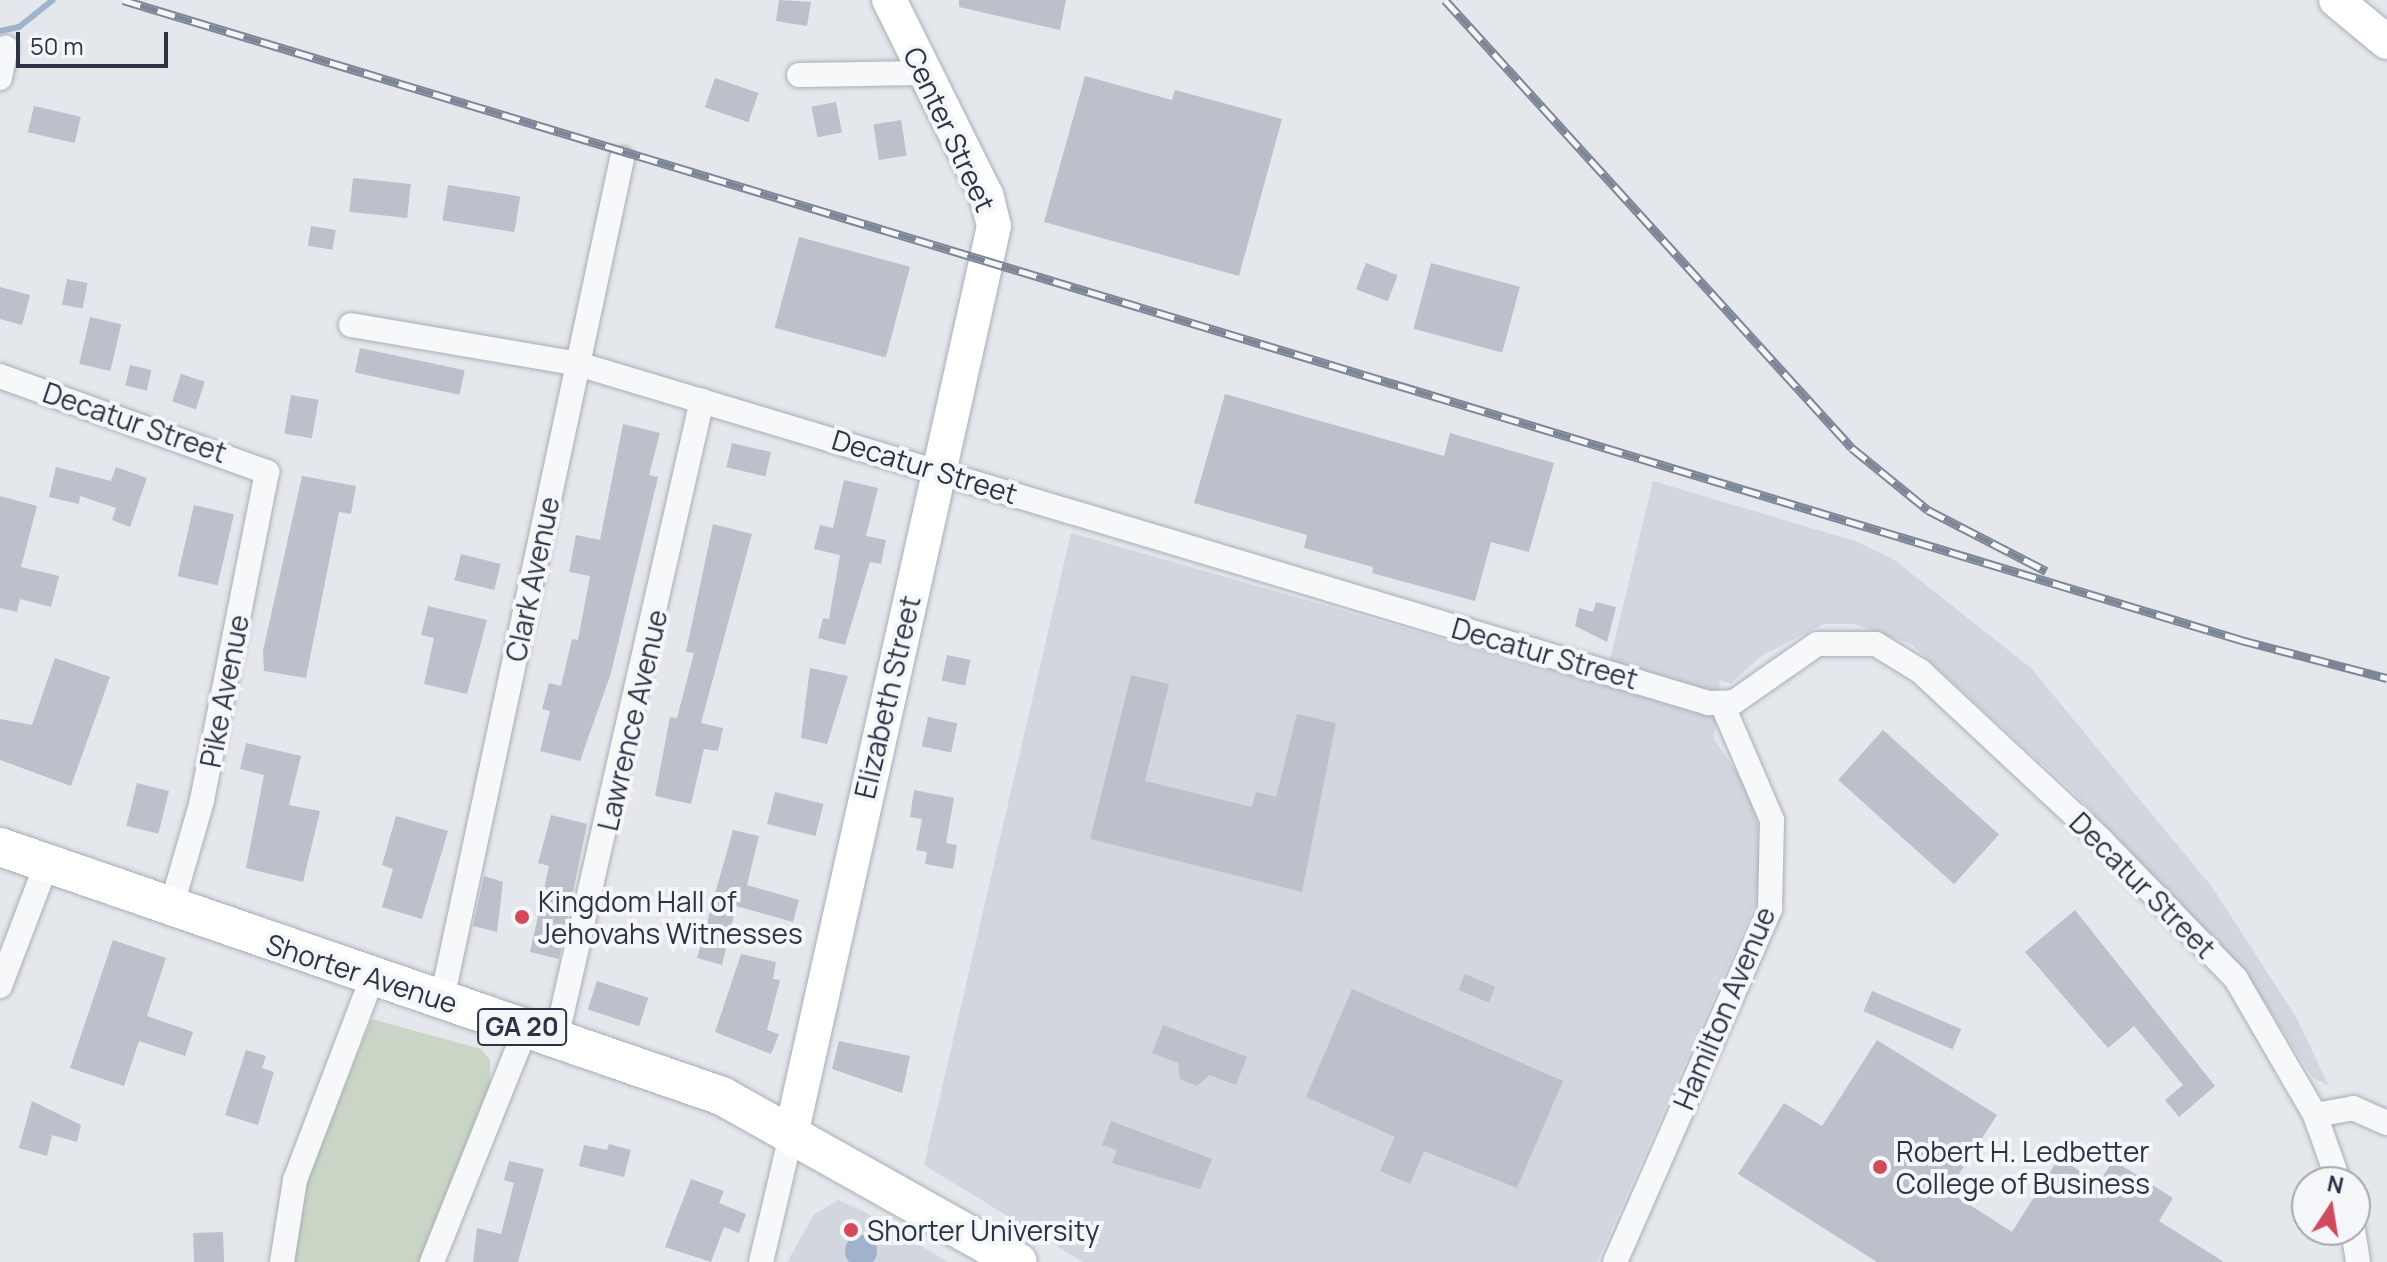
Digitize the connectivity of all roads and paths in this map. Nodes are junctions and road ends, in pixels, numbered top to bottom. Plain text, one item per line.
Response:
1 (889, 0) edge
2 (2336, 0) edge
3 (2387, 42) edge
4 (6, 48) dead end
5 (926, 73) junction
6 (799, 75) dead end
7 (0, 78) edge
8 (622, 159) dead end
9 (986, 260) joint
10 (351, 325) dead end
11 (578, 364) junction
12 (0, 376) edge
13 (702, 400) junction
14 (939, 468) junction
15 (267, 472) joint
16 (1722, 704) junction
17 (0, 847) edge
18 (47, 863) junction
19 (171, 908) junction
20 (372, 978) junction
21 (0, 986) edge
22 (442, 999) junction
23 (541, 1034) junction
24 (2315, 1115) junction
25 (2387, 1123) edge
26 (791, 1135) junction
27 (2333, 1166) edge
28 (282, 1262) edge
29 (432, 1262) edge
30 (761, 1262) edge
31 (1018, 1262) edge
32 (1615, 1262) edge

1 - 5 street, Center Street
2 - 3 street
4 - 7 street
5 - 6 street
5 - 9 street, Center Street
8 - 11 street, Clark Avenue
9 - 14 street, Elizabeth Street
10 - 11 street, Decatur Street
11 - 13 street, Decatur Street
11 - 22 street, Clark Avenue
12 - 15 street, Decatur Street
13 - 14 street, Decatur Street
13 - 23 street, Lawrence Avenue
14 - 16 street, Decatur Street
14 - 26 street, Elizabeth Street
15 - 19 street, Pike Avenue
16 - 24 street, Decatur Street
16 - 32 street, Hamilton Avenue
17 - 18 main road, Shorter Avenue / GA 20
18 - 19 main road, Shorter Avenue / GA 20
18 - 21 street
19 - 20 main road, Shorter Avenue / GA 20
20 - 22 main road, Shorter Avenue / GA 20
20 - 28 street
22 - 23 main road, Shorter Avenue / GA 20
23 - 26 main road, Shorter Avenue / GA 20
23 - 29 street, Lawrence Avenue
24 - 25 street
24 - 27 street, Decatur Street
26 - 30 street
26 - 31 main road, Shorter Avenue / GA 20

